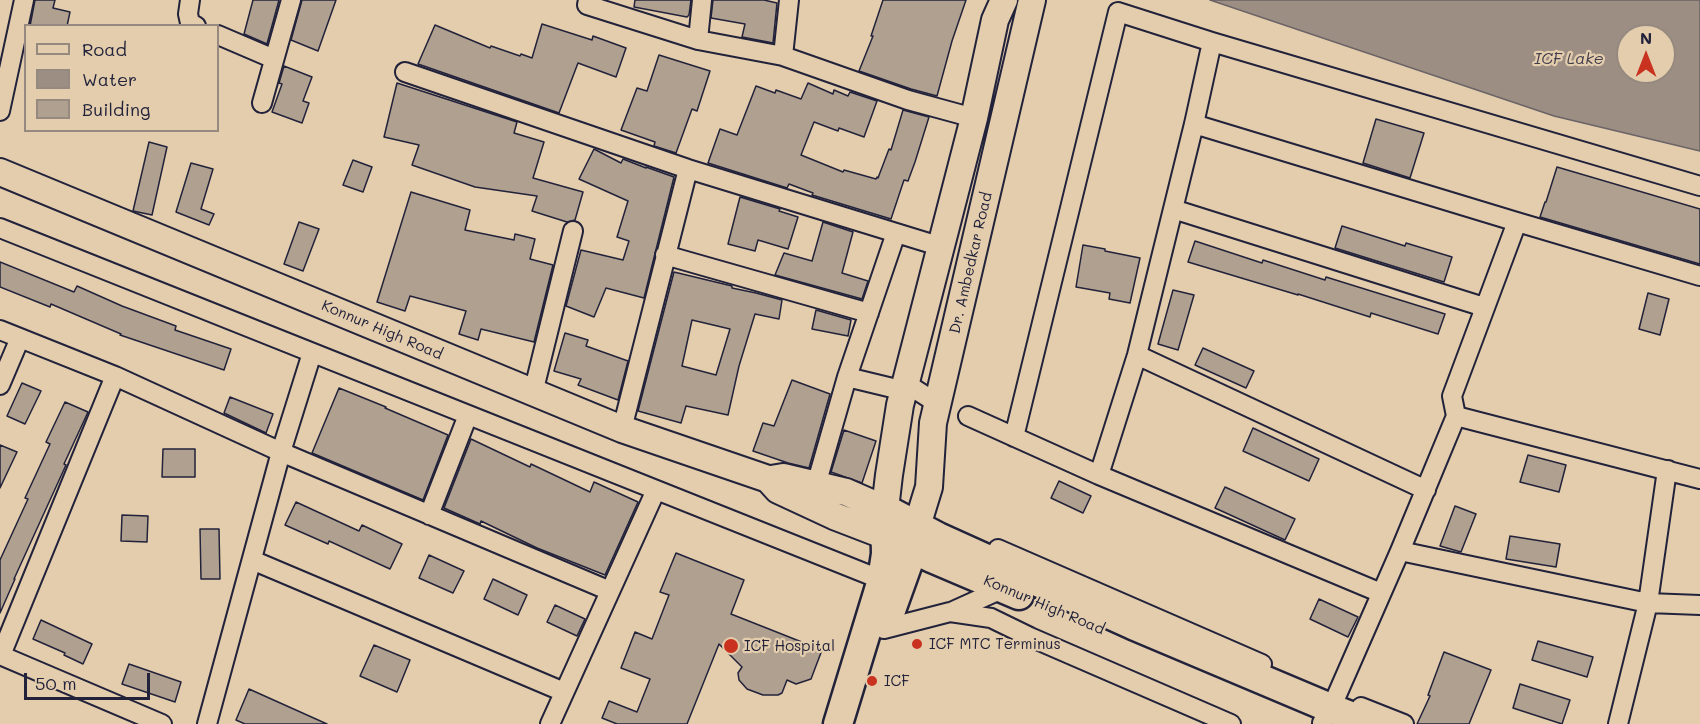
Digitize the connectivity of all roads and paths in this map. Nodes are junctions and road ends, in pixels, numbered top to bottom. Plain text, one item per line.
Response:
1 (24, 0) edge
2 (190, 0) edge
3 (291, 0) edge
4 (702, 0) edge
5 (789, 0) edge
6 (1004, 0) edge
7 (1032, 0) edge
8 (582, 2) edge
9 (192, 24) edge
10 (219, 35) edge
11 (698, 40) junction
12 (1212, 42) junction
13 (783, 56) junction
14 (274, 59) junction
15 (405, 72) dead end
16 (262, 103) dead end
17 (0, 111) edge
18 (974, 118) junction
19 (1194, 124) junction
20 (688, 169) junction
21 (0, 172) edge
22 (1700, 186) edge
23 (1173, 209) junction
24 (1517, 222) junction
25 (0, 228) edge
26 (573, 231) dead end
27 (896, 233) junction
28 (942, 247) junction
29 (665, 255) junction
30 (1700, 276) edge
31 (1484, 307) junction
32 (869, 313) junction
33 (0, 330) edge
34 (20, 338) junction
35 (312, 353) junction
36 (1137, 355) junction
37 (115, 376) junction
38 (847, 377) junction
39 (0, 385) edge
40 (906, 387) junction
41 (533, 393) junction
42 (938, 404) junction
43 (468, 415) junction
44 (968, 416) dead end
45 (1456, 416) junction
46 (622, 429) junction
47 (1014, 437) junction
48 (281, 452) junction
49 (1667, 470) junction
50 (1099, 475) junction
51 (768, 479) junction
52 (1700, 479) edge
53 (816, 485) junction
54 (656, 490) junction
55 (1426, 490) junction
56 (429, 515) junction
57 (886, 522) junction
58 (924, 533) junction
59 (1400, 551) junction
60 (252, 560) junction
61 (882, 580) junction
62 (1004, 588) junction
63 (610, 591) junction
64 (1381, 593) junction
65 (1648, 603) junction
66 (1700, 605) edge
67 (950, 612) junction
68 (884, 629) junction
69 (0, 655) edge
70 (564, 692) junction
71 (1328, 713) edge
72 (162, 724) edge
73 (207, 724) edge
74 (550, 724) edge
75 (838, 724) edge
76 (859, 724) edge
77 (1231, 724) edge
78 (1371, 724) edge
79 (1404, 724) edge
80 (1618, 724) edge

1 - 17 street
2 - 9 street
3 - 14 street
4 - 11 street
5 - 13 street
6 - 18 main road, Dr. Ambedkar Road
7 - 42 main road, Dr. Ambedkar Road
8 - 11 street
10 - 14 street
11 - 13 street
12 - 19 street
12 - 22 street
12 - 47 street
13 - 18 street
14 - 16 street
15 - 20 street
18 - 28 main road, Dr. Ambedkar Road
19 - 23 street
19 - 24 street
20 - 27 street
20 - 29 street
21 - 41 main road, Konnur High Road
23 - 31 street
23 - 36 street
24 - 30 street
24 - 31 street
25 - 35 street
26 - 41 street
27 - 28 street
27 - 32 street
28 - 40 main road, Dr. Ambedkar Road
29 - 32 street
29 - 46 street
31 - 45 street
32 - 38 street
33 - 34 street
34 - 37 street
34 - 39 street
35 - 43 street
35 - 48 street
36 - 50 street
36 - 55 street
37 - 48 street
37 - 69 street
38 - 40 street
38 - 53 street
40 - 42 street
40 - 57 main road, Dr. Ambedkar Road
41 - 46 main road, Konnur High Road
42 - 58 main road, Dr. Ambedkar Road
43 - 54 street
43 - 56 street
44 - 47 street
45 - 49 street
45 - 55 street
46 - 51 main road, Konnur High Road
47 - 50 street
48 - 56 street
48 - 60 street
49 - 52 street
49 - 65 street
50 - 64 street
51 - 53 main road, Konnur High Road
51 - 57 main road, Konnur High Road
53 - 57 main road, Konnur High Road
54 - 61 street
54 - 63 street
55 - 59 street
56 - 63 street
57 - 58 main road
57 - 61 main road
58 - 62 main road, Konnur High Road
58 - 68 main road
58 - 71 main road
59 - 64 street
59 - 65 street
60 - 70 street
60 - 73 street
61 - 75 main road
62 - 67 street
62 - 71 main road, Konnur High Road
63 - 70 street
64 - 71 street
65 - 66 street
65 - 80 street
67 - 68 street
67 - 77 street
68 - 76 main road
69 - 72 street
70 - 74 street
71 - 78 main road
71 - 79 street

